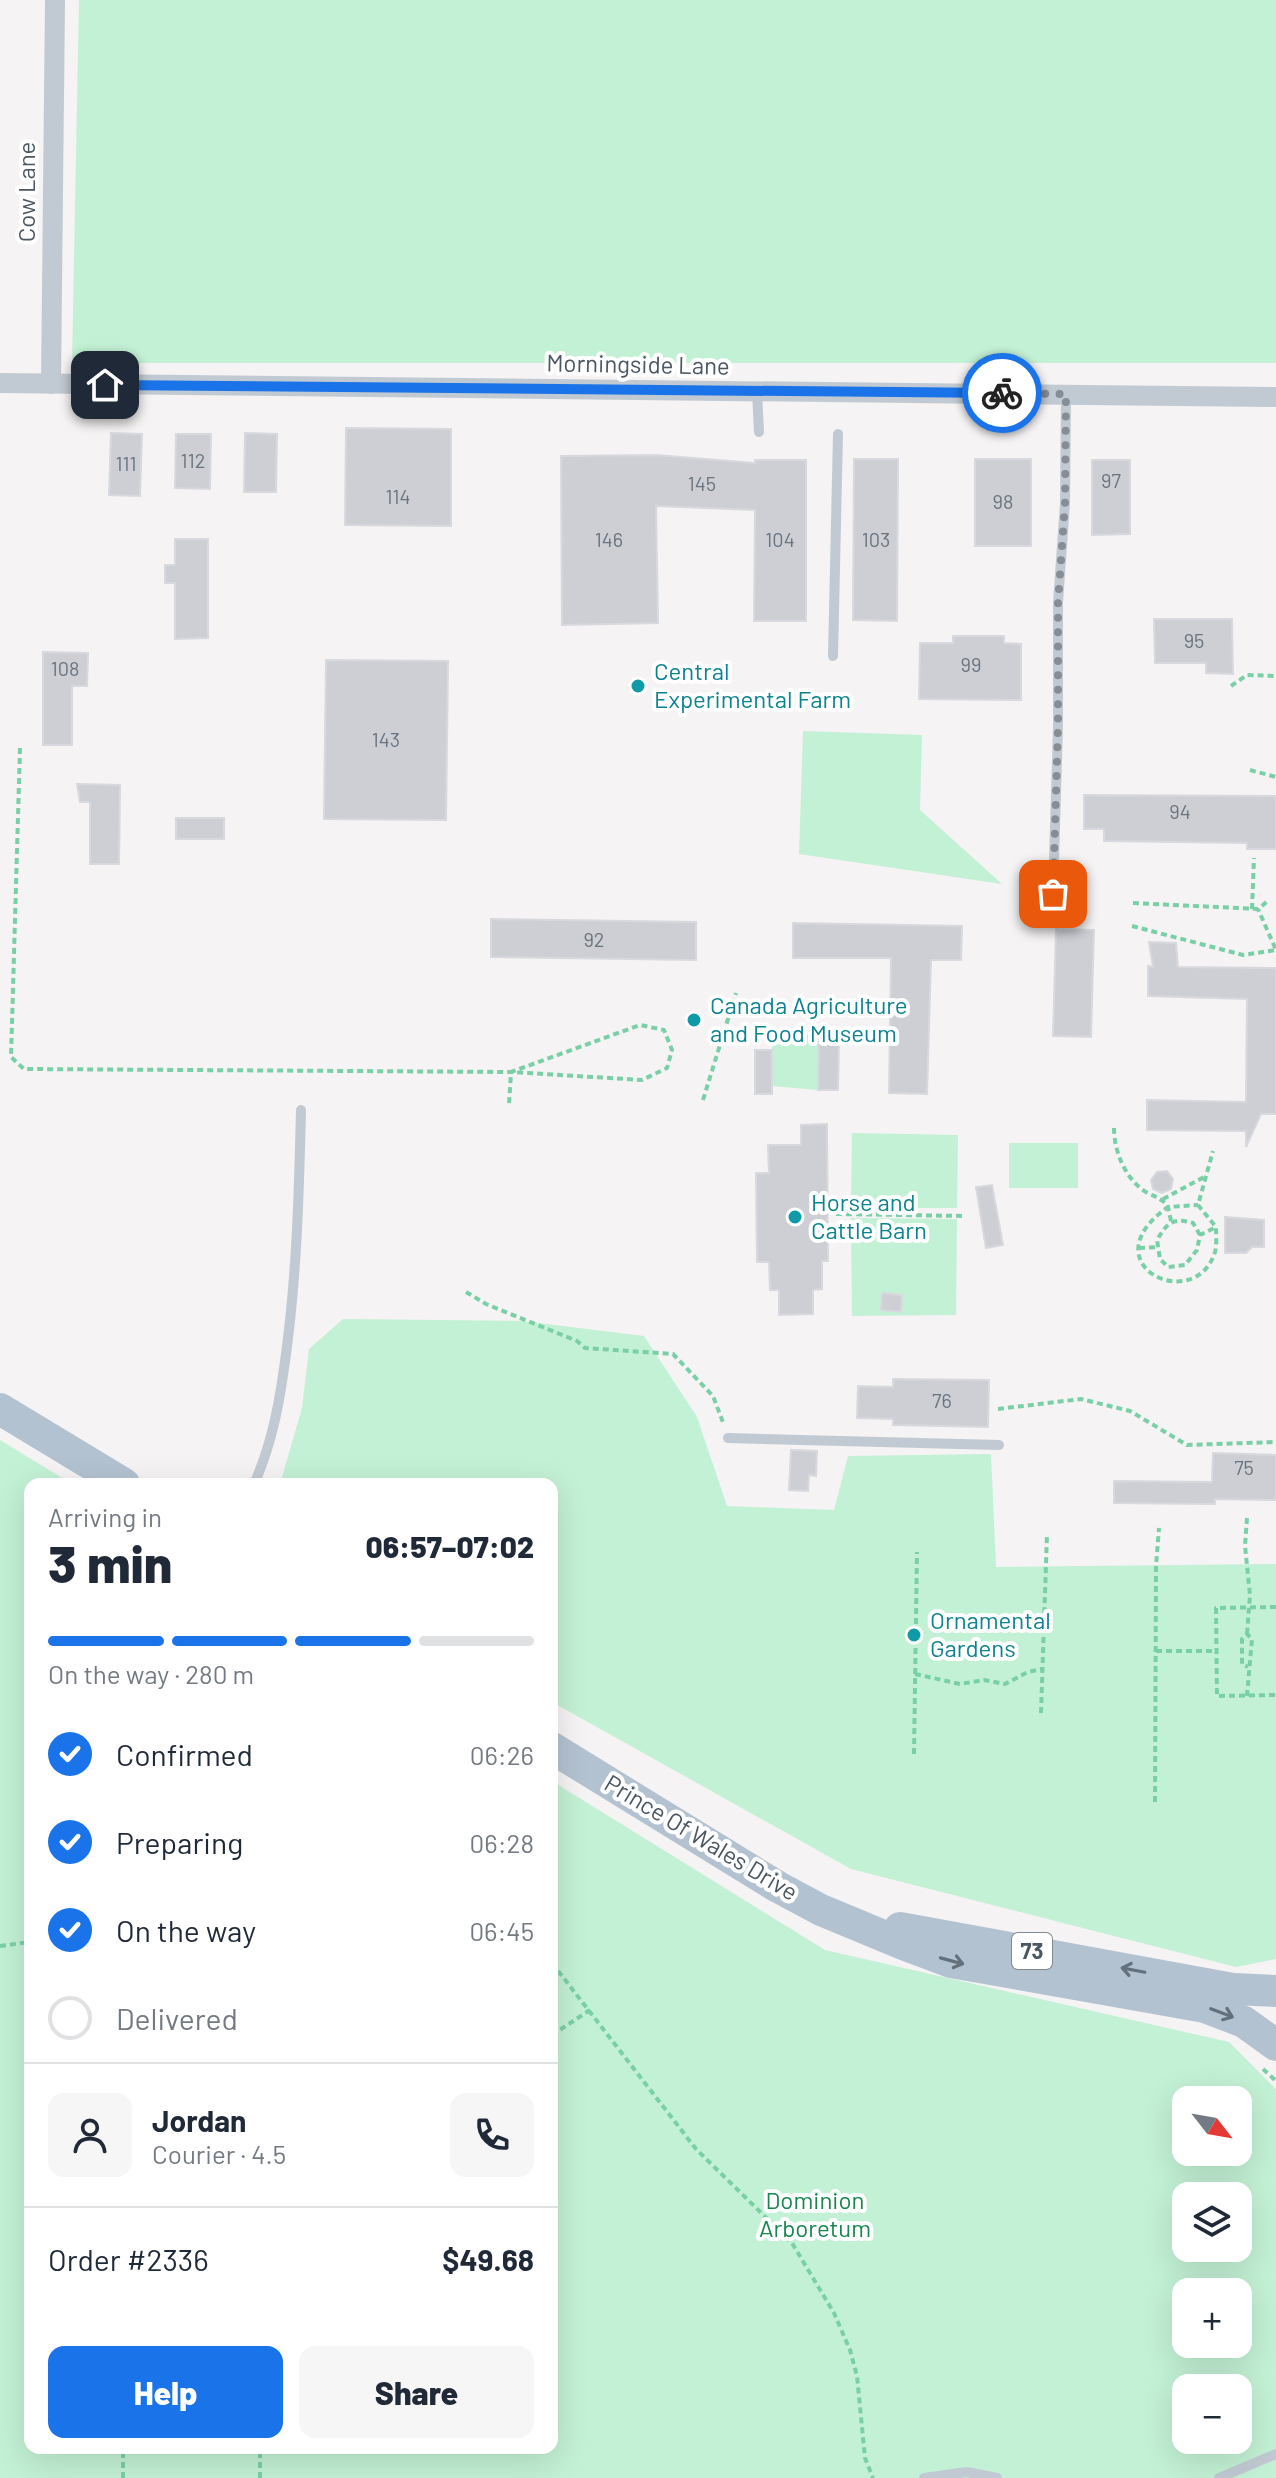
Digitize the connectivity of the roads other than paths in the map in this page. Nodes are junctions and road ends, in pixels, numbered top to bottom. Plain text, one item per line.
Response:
1 (55, 0) edge
2 (0, 383) edge
3 (51, 384) junction
4 (757, 392) junction
5 (1066, 394) junction
6 (1276, 397) edge
7 (759, 432) dead end
8 (838, 434) dead end
9 (833, 656) dead end
10 (1053, 894) dead end
11 (301, 1110) dead end
12 (0, 1409) edge
13 (728, 1438) road end
14 (999, 1445) dead end
15 (114, 1478) edge
16 (256, 1478) edge
17 (558, 1752) edge
18 (854, 1921) junction
19 (1276, 1991) edge
20 (1276, 2045) edge
21 (1276, 2454) edge
22 (924, 2478) edge
23 (997, 2478) edge
24 (1219, 2478) edge

1 - 3 street, Cow Lane
2 - 3 street, Morningside Lane
3 - 4 street, Morningside Lane
4 - 5 street, Morningside Lane
4 - 7 lane
5 - 6 street, Morningside Lane
5 - 10 lane
8 - 9 lane
11 - 16 lane
12 - 15 main road
13 - 14 lane
17 - 18 main road, Prince Of Wales Drive / 73
19 -> 18 main road, Prince Of Wales Drive / 73
18 -> 20 main road, Prince Of Wales Drive / 73
21 - 24 lane
22 - 23 lane

